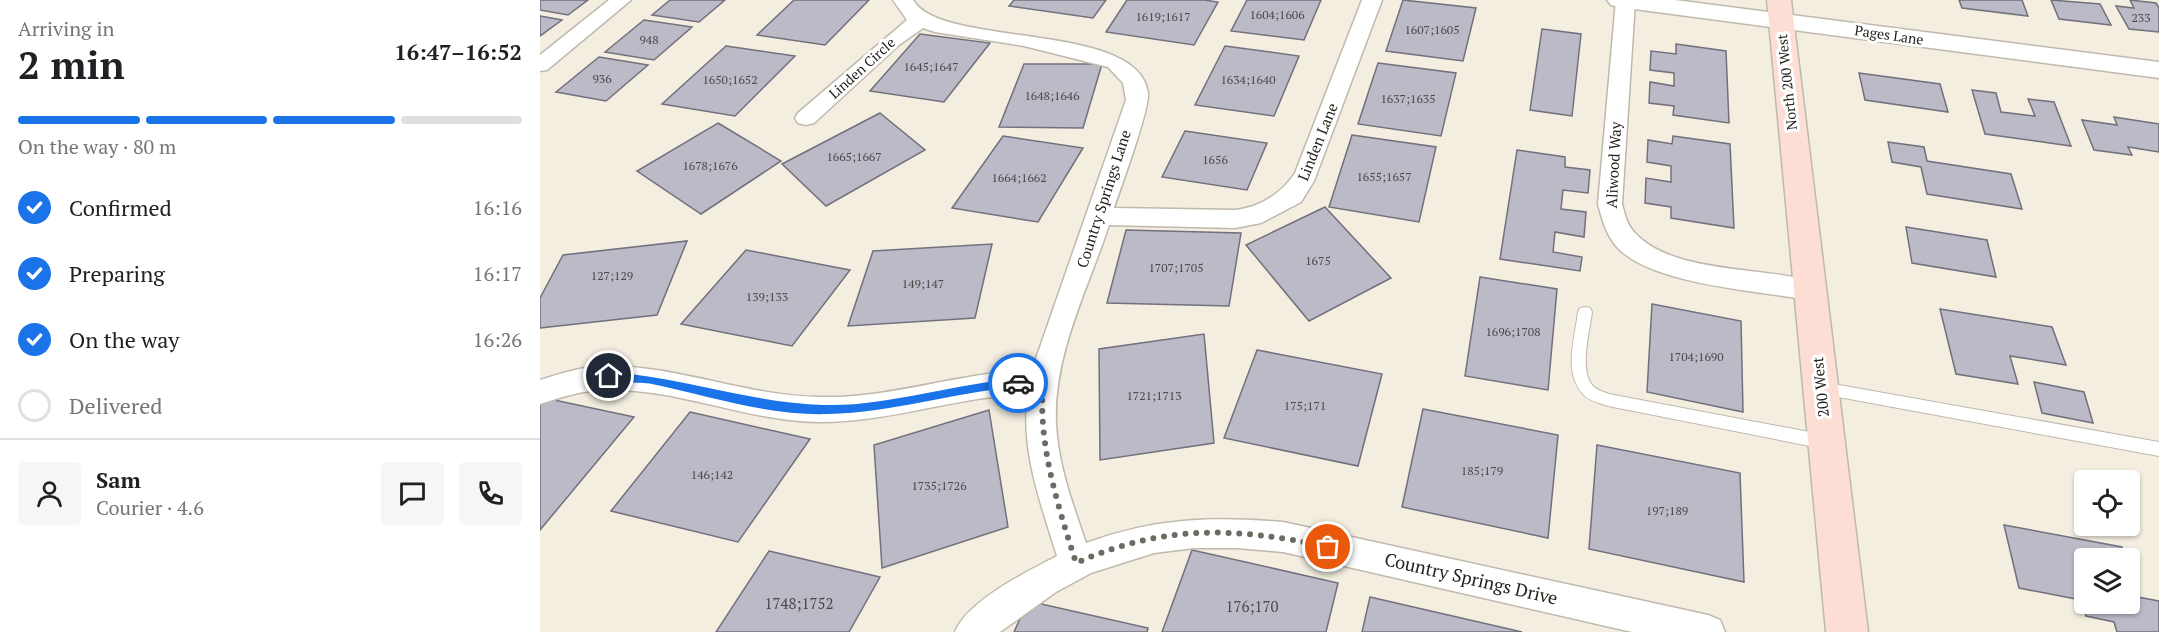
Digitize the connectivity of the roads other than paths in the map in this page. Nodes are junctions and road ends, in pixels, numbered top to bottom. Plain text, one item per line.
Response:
1 (621, 0) edge
2 (903, 0) edge
3 (1372, 0) edge
4 (1622, 0) edge
5 (1780, 10) edge
6 (920, 20) junction
7 (540, 65) edge
8 (2159, 70) edge
9 (806, 118) dead end
10 (1793, 142) joint
11 (1098, 216) junction
12 (1810, 290) junction
13 (1585, 312) dead end
14 (1043, 382) junction
15 (1821, 388) junction
16 (540, 392) edge
17 (1827, 442) junction
18 (2159, 450) edge
19 (1076, 563) junction
20 (972, 632) edge
21 (1708, 632) edge
22 (1848, 632) edge

1 - 7 street
2 - 6 street
3 - 11 street, Linden Lane
4 - 5 street, Pages Lane
4 - 12 street, Aliwood Way
5 - 8 street, Pages Lane
5 - 10 main road, North 200 West
6 - 9 street, Linden Circle
6 - 11 street, Country Springs Lane
10 - 12 main road, 200 West
11 - 14 street, Country Springs Lane
12 - 15 main road, 200 West
13 - 17 lane
14 - 16 street
14 - 19 street, Country Springs Lane
15 - 17 main road, 200 West
15 - 18 lane
17 - 22 main road, 200 West
19 - 20 street, Country Springs Drive
19 - 21 street, Country Springs Drive

